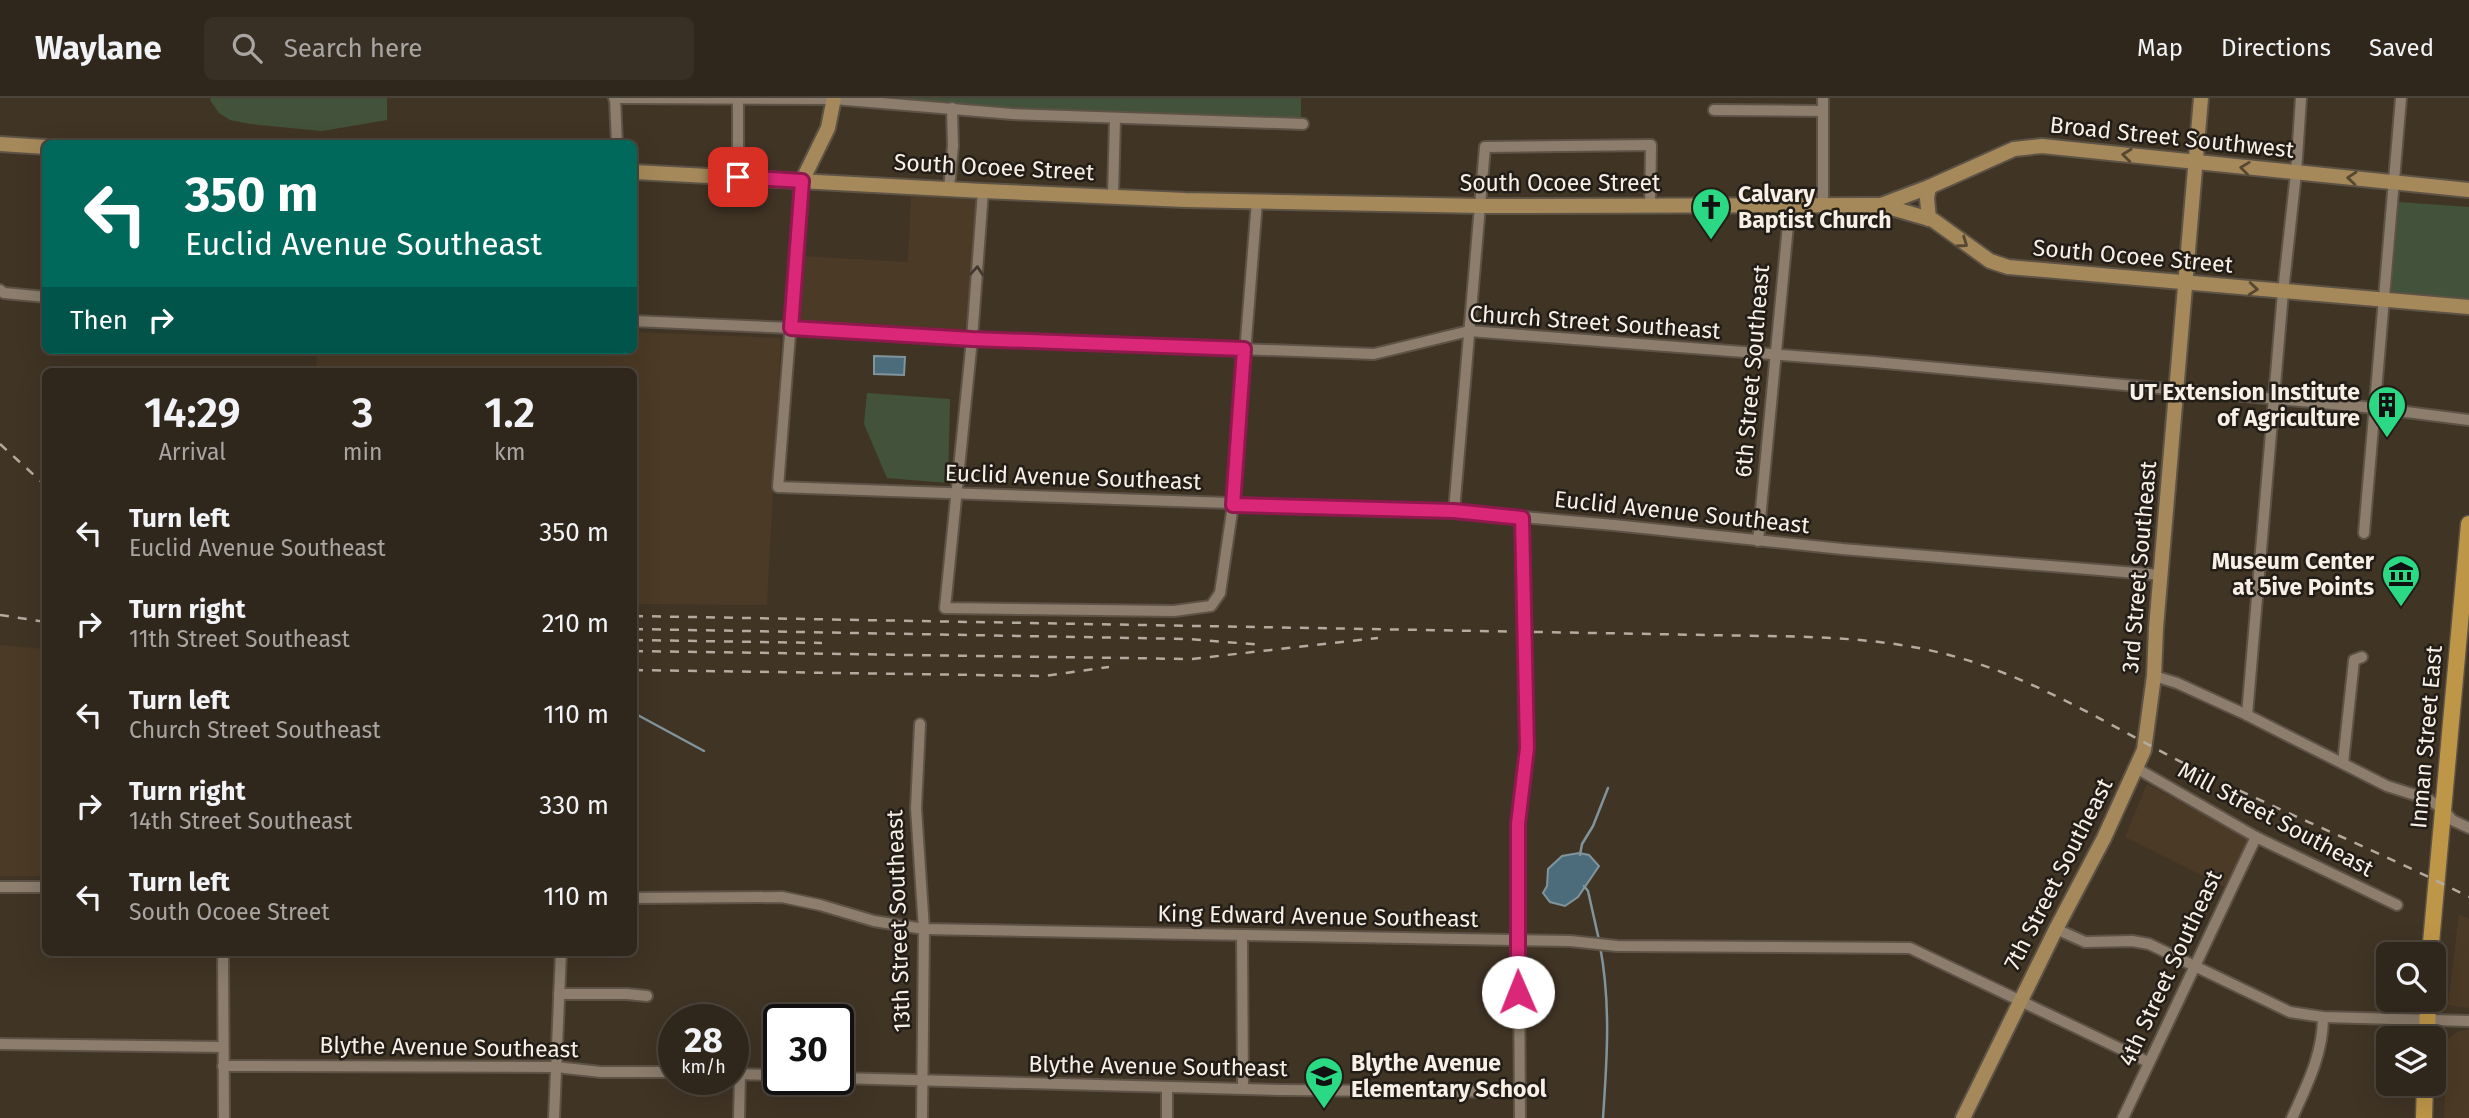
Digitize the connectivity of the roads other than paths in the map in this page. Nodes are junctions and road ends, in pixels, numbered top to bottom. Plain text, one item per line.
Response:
1 (615, 98) edge
2 (834, 98) edge
3 (1823, 98) edge
4 (2201, 98) edge
5 (2301, 98) edge
6 (2400, 98) edge
7 (738, 99) edge
8 (952, 108) junction
9 (1714, 110) dead end
10 (1823, 111) junction
11 (1115, 119) junction
12 (1303, 124) dead end
13 (617, 140) edge
14 (0, 144) edge
15 (42, 147) edge
16 (2195, 162) junction
17 (637, 172) edge
18 (2296, 173) junction
19 (738, 177) junction
20 (802, 181) junction
21 (2393, 182) junction
22 (1929, 187) junction
23 (949, 189) junction
24 (2469, 190) edge
25 (983, 191) junction
26 (1113, 195) junction
27 (1257, 201) junction
28 (1790, 204) junction
29 (1822, 204) junction
30 (1881, 205) junction
31 (1481, 206) junction
32 (1650, 207) junction
33 (1929, 219) junction
34 (2185, 283) junction
35 (0, 290) edge
36 (2283, 292) junction
37 (42, 297) edge
38 (2385, 299) junction
39 (2469, 307) edge
40 (637, 321) edge
41 (791, 328) junction
42 (1469, 331) junction
43 (972, 339) junction
44 (1244, 349) junction
45 (1776, 356) junction
46 (2176, 392) junction
47 (2275, 400) junction
48 (2375, 408) junction
49 (2469, 420) edge
50 (956, 494) junction
51 (1233, 505) junction
52 (1454, 511) junction
53 (1522, 518) junction
54 (2469, 524) edge
55 (2364, 533) dead end
56 (1758, 541) junction
57 (2161, 575) junction
58 (2464, 615) edge
59 (2362, 657) dead end
60 (2154, 676) junction
61 (2247, 715) junction
62 (920, 724) dead end
63 (2343, 764) junction
64 (2136, 768) junction
65 (2442, 809) junction
66 (2469, 828) edge
67 (2256, 837) junction
68 (0, 887) edge
69 (42, 887) edge
70 (637, 898) edge
71 (2397, 905) dead end
72 (924, 929) junction
73 (2056, 929) junction
74 (1242, 935) junction
75 (1517, 940) junction
76 (2431, 942) edge
77 (223, 956) edge
78 (561, 956) edge
79 (2193, 967) junction
80 (559, 994) junction
81 (647, 996) dead end
82 (2020, 1000) junction
83 (2427, 1012) edge
84 (2323, 1017) junction
85 (2427, 1020) junction
86 (2469, 1021) edge
87 (2427, 1026) edge
88 (0, 1044) edge
89 (223, 1047) junction
90 (2148, 1062) junction
91 (223, 1066) junction
92 (556, 1067) junction
93 (658, 1072) edge
94 (854, 1079) edge
95 (922, 1081) junction
96 (1167, 1087) junction
97 (1244, 1088) junction
98 (1520, 1092) junction
99 (738, 1095) edge
100 (2425, 1096) edge
101 (224, 1118) edge
102 (554, 1118) edge
103 (739, 1118) edge
104 (922, 1118) edge
105 (1167, 1118) edge
106 (1520, 1118) edge
107 (1963, 1118) edge
108 (2123, 1118) edge
109 (2292, 1118) edge
110 (2424, 1118) edge

1 - 7 street
1 - 13 street
2 - 7 street
2 - 8 street
2 - 20 street
3 - 10 street
4 - 16 street, 3rd Street Southeast
5 - 18 street
6 - 21 street
7 - 19 street
8 - 11 street
8 - 23 street
9 - 10 street
10 - 29 street
11 - 12 street
11 - 26 street
14 - 15 street
18 -> 16 street, Broad Street Southwest
16 -> 22 street, Broad Street Southwest
16 - 34 street, 3rd Street Southeast
17 - 19 street, South Ocoee Street
21 -> 18 street, Broad Street Southwest
18 - 36 street
19 - 20 street, South Ocoee Street
20 - 23 street, South Ocoee Street
20 - 41 street
21 - 24 street, Broad Street Southwest
21 - 38 street
22 - 30 street, Broad Street Southwest
22 - 33 street
23 - 25 street, South Ocoee Street
25 - 26 street, South Ocoee Street
43 -> 25 street
26 - 27 street, South Ocoee Street
27 - 31 street, South Ocoee Street
27 - 44 street
28 - 29 street, South Ocoee Street
28 - 32 street, South Ocoee Street
28 - 45 street, 6th Street Southeast
29 - 30 street, South Ocoee Street
30 - 33 street, South Ocoee Street
31 - 32 street, South Ocoee Street
31 - 32 street
31 - 42 street
33 -> 34 street, South Ocoee Street
34 -> 36 street, South Ocoee Street
34 - 46 street, 3rd Street Southeast
35 - 37 street
36 - 38 street, South Ocoee Street
36 - 47 street
38 - 39 street, South Ocoee Street
38 - 48 street
40 - 41 street, Church Street Southeast
41 - 43 street, Church Street Southeast
41 - 50 street, Euclid Avenue Southeast
42 - 44 street, Church Street Southeast
42 - 45 street, Church Street Southeast
42 - 52 street
43 - 44 street, Church Street Southeast
43 - 50 street
44 - 51 street
45 - 46 street, Church Street Southeast
45 - 56 street, 6th Street Southeast
46 - 47 street, Church Street Southeast
46 - 57 street, 3rd Street Southeast
47 - 48 street, Church Street Southeast
47 - 61 street
48 - 49 street, Church Street Southeast
48 - 55 street
50 - 51 street, Euclid Avenue Southeast
50 - 51 street
51 - 52 street, Euclid Avenue Southeast
52 - 53 street, Euclid Avenue Southeast
53 - 56 street, Euclid Avenue Southeast
53 - 75 street
54 - 58 main road, Inman Street East
56 - 57 street, Euclid Avenue Southeast
57 - 60 street, 3rd Street Southeast
58 - 65 main road, Inman Street East
59 - 63 street
60 - 61 street
60 - 64 street, 3rd Street Southeast
61 - 63 street
62 - 72 street, 13th Street Southeast
63 - 65 street
64 - 67 street, Mill Street Southeast
64 - 73 street, 7th Street Southeast
65 - 66 street
65 - 76 main road, Inman Street East
67 - 71 street, Mill Street Southeast
67 - 79 street, 4th Street Southeast
68 - 69 street
70 - 72 street, King Edward Avenue Southeast
72 - 74 street, King Edward Avenue Southeast
72 - 95 street, 13th Street Southeast
73 - 79 street
73 - 82 street, 7th Street Southeast
74 - 75 street, King Edward Avenue Southeast
74 - 97 street
75 - 82 street, King Edward Avenue Southeast
75 - 98 street
77 - 89 street
78 - 80 street
79 - 84 street
79 - 90 street, 4th Street Southeast
80 - 81 street
80 - 92 street
82 - 90 street, King Edward Avenue Southeast
82 - 107 street
83 - 85 main road
84 - 85 street
84 - 109 street
85 - 86 street
85 - 87 main road
88 - 89 street
89 - 91 street
90 - 108 street, 4th Street Southeast
91 - 92 street, Blythe Avenue Southeast
91 - 101 street
92 - 93 street, Blythe Avenue Southeast
92 - 102 street
94 - 95 street, Blythe Avenue Southeast
95 - 96 street, Blythe Avenue Southeast
95 - 104 street, 13th Street Southeast
96 - 97 street, Blythe Avenue Southeast
96 - 105 street
97 - 98 street, Blythe Avenue Southeast
98 - 106 street
99 - 103 street
100 - 110 main road

